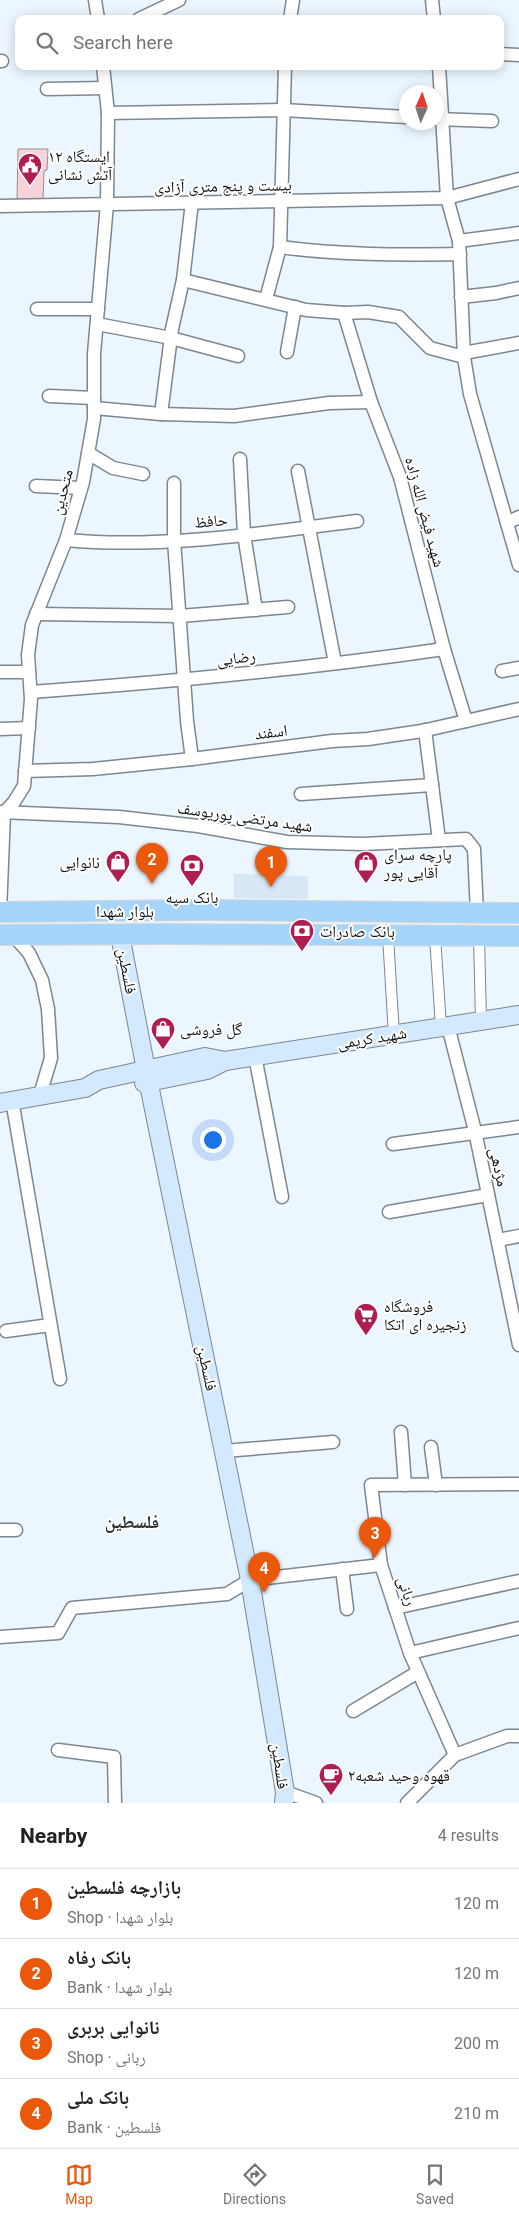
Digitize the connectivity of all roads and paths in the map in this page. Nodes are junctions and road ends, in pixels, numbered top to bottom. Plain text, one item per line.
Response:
1 (95, 0) edge
2 (179, 0) edge
3 (293, 0) edge
4 (432, 0) edge
5 (97, 15) edge
6 (147, 15) edge
7 (291, 15) edge
8 (434, 15) edge
9 (504, 54) edge
10 (519, 55) edge
11 (103, 70) edge
12 (285, 70) edge
13 (439, 70) edge
14 (439, 85) edge
15 (105, 88) junction
16 (47, 89) dead end
17 (283, 110) junction
18 (108, 113) junction
19 (399, 117) edge
20 (444, 119) edge
21 (492, 120) dead end
22 (440, 130) edge
23 (519, 179) edge
24 (447, 198) junction
25 (282, 201) junction
26 (192, 202) junction
27 (107, 204) junction
28 (0, 206) edge
29 (519, 233) edge
30 (280, 247) junction
31 (459, 247) junction
32 (183, 280) junction
33 (519, 288) edge
34 (462, 297) junction
35 (266, 299) junction
36 (295, 307) junction
37 (37, 308) dead end
38 (98, 309) junction
39 (344, 313) junction
40 (97, 324) junction
41 (171, 338) junction
42 (519, 343) edge
43 (288, 352) dead end
44 (464, 355) junction
45 (238, 356) dead end
46 (49, 396) dead end
47 (371, 402) junction
48 (94, 403) junction
49 (161, 414) junction
50 (88, 453) junction
51 (240, 459) dead end
52 (298, 471) dead end
53 (143, 474) dead end
54 (174, 483) dead end
55 (36, 486) dead end
56 (81, 488) junction
57 (519, 517) edge
58 (357, 521) dead end
59 (507, 522) junction
60 (310, 527) junction
61 (244, 534) junction
62 (66, 540) junction
63 (174, 540) junction
64 (519, 565) edge
65 (288, 608) dead end
66 (256, 610) junction
67 (36, 614) junction
68 (180, 616) junction
69 (444, 649) junction
70 (335, 663) junction
71 (519, 668) edge
72 (502, 671) dead end
73 (0, 672) edge
74 (29, 672) junction
75 (184, 681) junction
76 (30, 692) junction
77 (519, 709) edge
78 (466, 721) junction
79 (29, 728) junction
80 (0, 729) edge
81 (425, 730) junction
82 (192, 759) junction
83 (25, 771) junction
84 (432, 785) junction
85 (302, 794) dead end
86 (2, 813) edge
87 (439, 840) junction
88 (0, 912) edge
89 (477, 912) junction
90 (519, 913) edge
91 (6, 935) edge
92 (120, 935) junction
93 (388, 936) junction
94 (435, 936) junction
95 (478, 936) junction
96 (519, 936) edge
97 (519, 1016) edge
98 (481, 1021) junction
99 (445, 1027) junction
100 (394, 1034) junction
101 (255, 1056) junction
102 (147, 1076) junction
103 (40, 1095) junction
104 (6, 1101) edge
105 (519, 1127) edge
106 (475, 1132) junction
107 (393, 1144) dead end
108 (488, 1196) junction
109 (282, 1197) dead end
110 (389, 1212) dead end
111 (519, 1236) edge
112 (498, 1240) junction
113 (50, 1324) junction
114 (6, 1331) dead end
115 (518, 1336) edge
116 (60, 1379) dead end
117 (401, 1432) dead end
118 (333, 1442) dead end
119 (431, 1447) dead end
120 (224, 1451) junction
121 (519, 1484) edge
122 (405, 1485) junction
123 (436, 1485) junction
124 (0, 1530) edge
125 (16, 1530) dead end
126 (381, 1565) junction
127 (342, 1569) junction
128 (250, 1580) junction
129 (519, 1581) edge
130 (395, 1608) junction
131 (347, 1609) dead end
132 (519, 1628) edge
133 (0, 1636) edge
134 (410, 1653) junction
135 (418, 1672) junction
136 (353, 1711) dead end
137 (519, 1736) edge
138 (58, 1750) dead end
139 (455, 1755) junction
140 (284, 1797) edge
141 (115, 1803) edge
142 (316, 1803) edge
143 (407, 1803) edge

1 - 5 street
2 - 6 street
3 - 7 street
4 - 8 street
9 - 10 street
11 - 15 street, متحدین
12 - 17 street
13 - 14 street
15 - 16 street
15 - 18 street, متحدین
17 - 18 street
17 - 19 street
17 - 25 street
18 - 27 street, متحدین
20 - 21 street
22 - 24 street
23 - 24 street, بیست و پنج متری آزادی
24 - 25 street, بیست و پنج متری آزادی
24 - 31 street
25 - 26 street, بیست و پنج متری آزادی
25 - 30 street
26 - 27 street, بیست و پنج متری آزادی
26 - 32 street
27 - 28 street, بیست و پنج متری آزادی
27 - 38 street, متحدین
29 - 31 street
30 - 31 street
30 - 35 street
31 - 34 street
32 - 35 street
32 - 41 street
33 - 34 street
34 - 44 street
35 - 36 street
36 - 39 street
36 - 43 street
37 - 38 street
38 - 40 street, متحدین
39 - 44 street
39 - 47 street, شهید فیض الله زاده
40 - 41 street
40 - 48 street, متحدین
41 - 45 street
41 - 49 street
42 - 44 street
44 - 59 street
46 - 48 street
47 - 49 street
47 - 69 street, شهید فیض الله زاده
48 - 49 street
48 - 50 street, متحدین
50 - 53 street
50 - 56 street, متحدین
51 - 61 street
52 - 60 street
54 - 63 street
55 - 56 street
56 - 62 street, متحدین
57 - 59 street
58 - 60 street, حافظ
59 - 64 street
60 - 61 street, حافظ
60 - 70 street
61 - 63 street, حافظ
61 - 66 street
62 - 63 street, حافظ
62 - 67 street, متحدین
63 - 68 street
65 - 66 street
66 - 68 street
67 - 68 street
67 - 74 street, متحدین
68 - 75 street
69 - 70 street, رضایی
69 - 78 street, شهید فیض الله زاده
70 - 75 street, رضایی
71 - 72 street
73 - 74 street
74 - 76 street, متحدین
75 - 76 street, رضایی
75 - 82 street
76 - 79 street, متحدین
77 - 78 street, اسفند
78 - 81 street, اسفند
79 - 80 street
79 - 83 street, متحدین
81 - 82 street, اسفند
81 - 84 street
82 - 83 street, اسفند
83 - 86 street, متحدین
84 - 85 street
84 - 87 street
86 - 87 street, شهید مرتضی پوریوسف
86 - 88 street
87 - 89 street, شهید مرتضی پوریوسف
88 - 89 main road, بلوار شهدا
89 - 90 main road, بلوار شهدا
91 - 92 main road, بلوار شهدا
91 - 103 street
92 - 93 main road, بلوار شهدا
92 - 102 main road, فلسطین
93 - 94 main road, بلوار شهدا
93 - 100 street
94 - 95 main road, بلوار شهدا
94 - 99 street
95 - 96 main road, بلوار شهدا
95 - 98 street
97 - 98 main road, شهید کریمی
98 - 99 main road, شهید کریمی
99 - 100 main road, شهید کریمی
99 - 106 street, مژدهی
100 - 101 main road, شهید کریمی
101 - 102 main road, شهید کریمی
101 - 109 street
102 - 103 main road, شهید کریمی
102 - 120 main road, فلسطین
103 - 104 main road, شهید کریمی
104 - 113 street
105 - 106 street
106 - 107 street
106 - 108 street, مژدهی
108 - 110 street
108 - 112 street, مژدهی
111 - 112 street
112 - 115 street, مژدهی
113 - 114 street
113 - 116 street
117 - 122 street
118 - 120 street
119 - 123 street
120 - 128 main road, فلسطین
121 - 123 street, ربانی
122 - 123 street, ربانی
122 - 126 street, ربانی
124 - 125 street
126 - 127 street
126 - 130 street, ربانی
127 - 128 street
127 - 131 street
128 - 133 street
128 - 140 main road, فلسطین
129 - 130 street
130 - 134 street, ربانی
132 - 134 street
134 - 135 street, ربانی
135 - 136 street
135 - 139 street, ربانی
137 - 139 street
138 - 141 street
139 - 143 street
140 - 142 street

